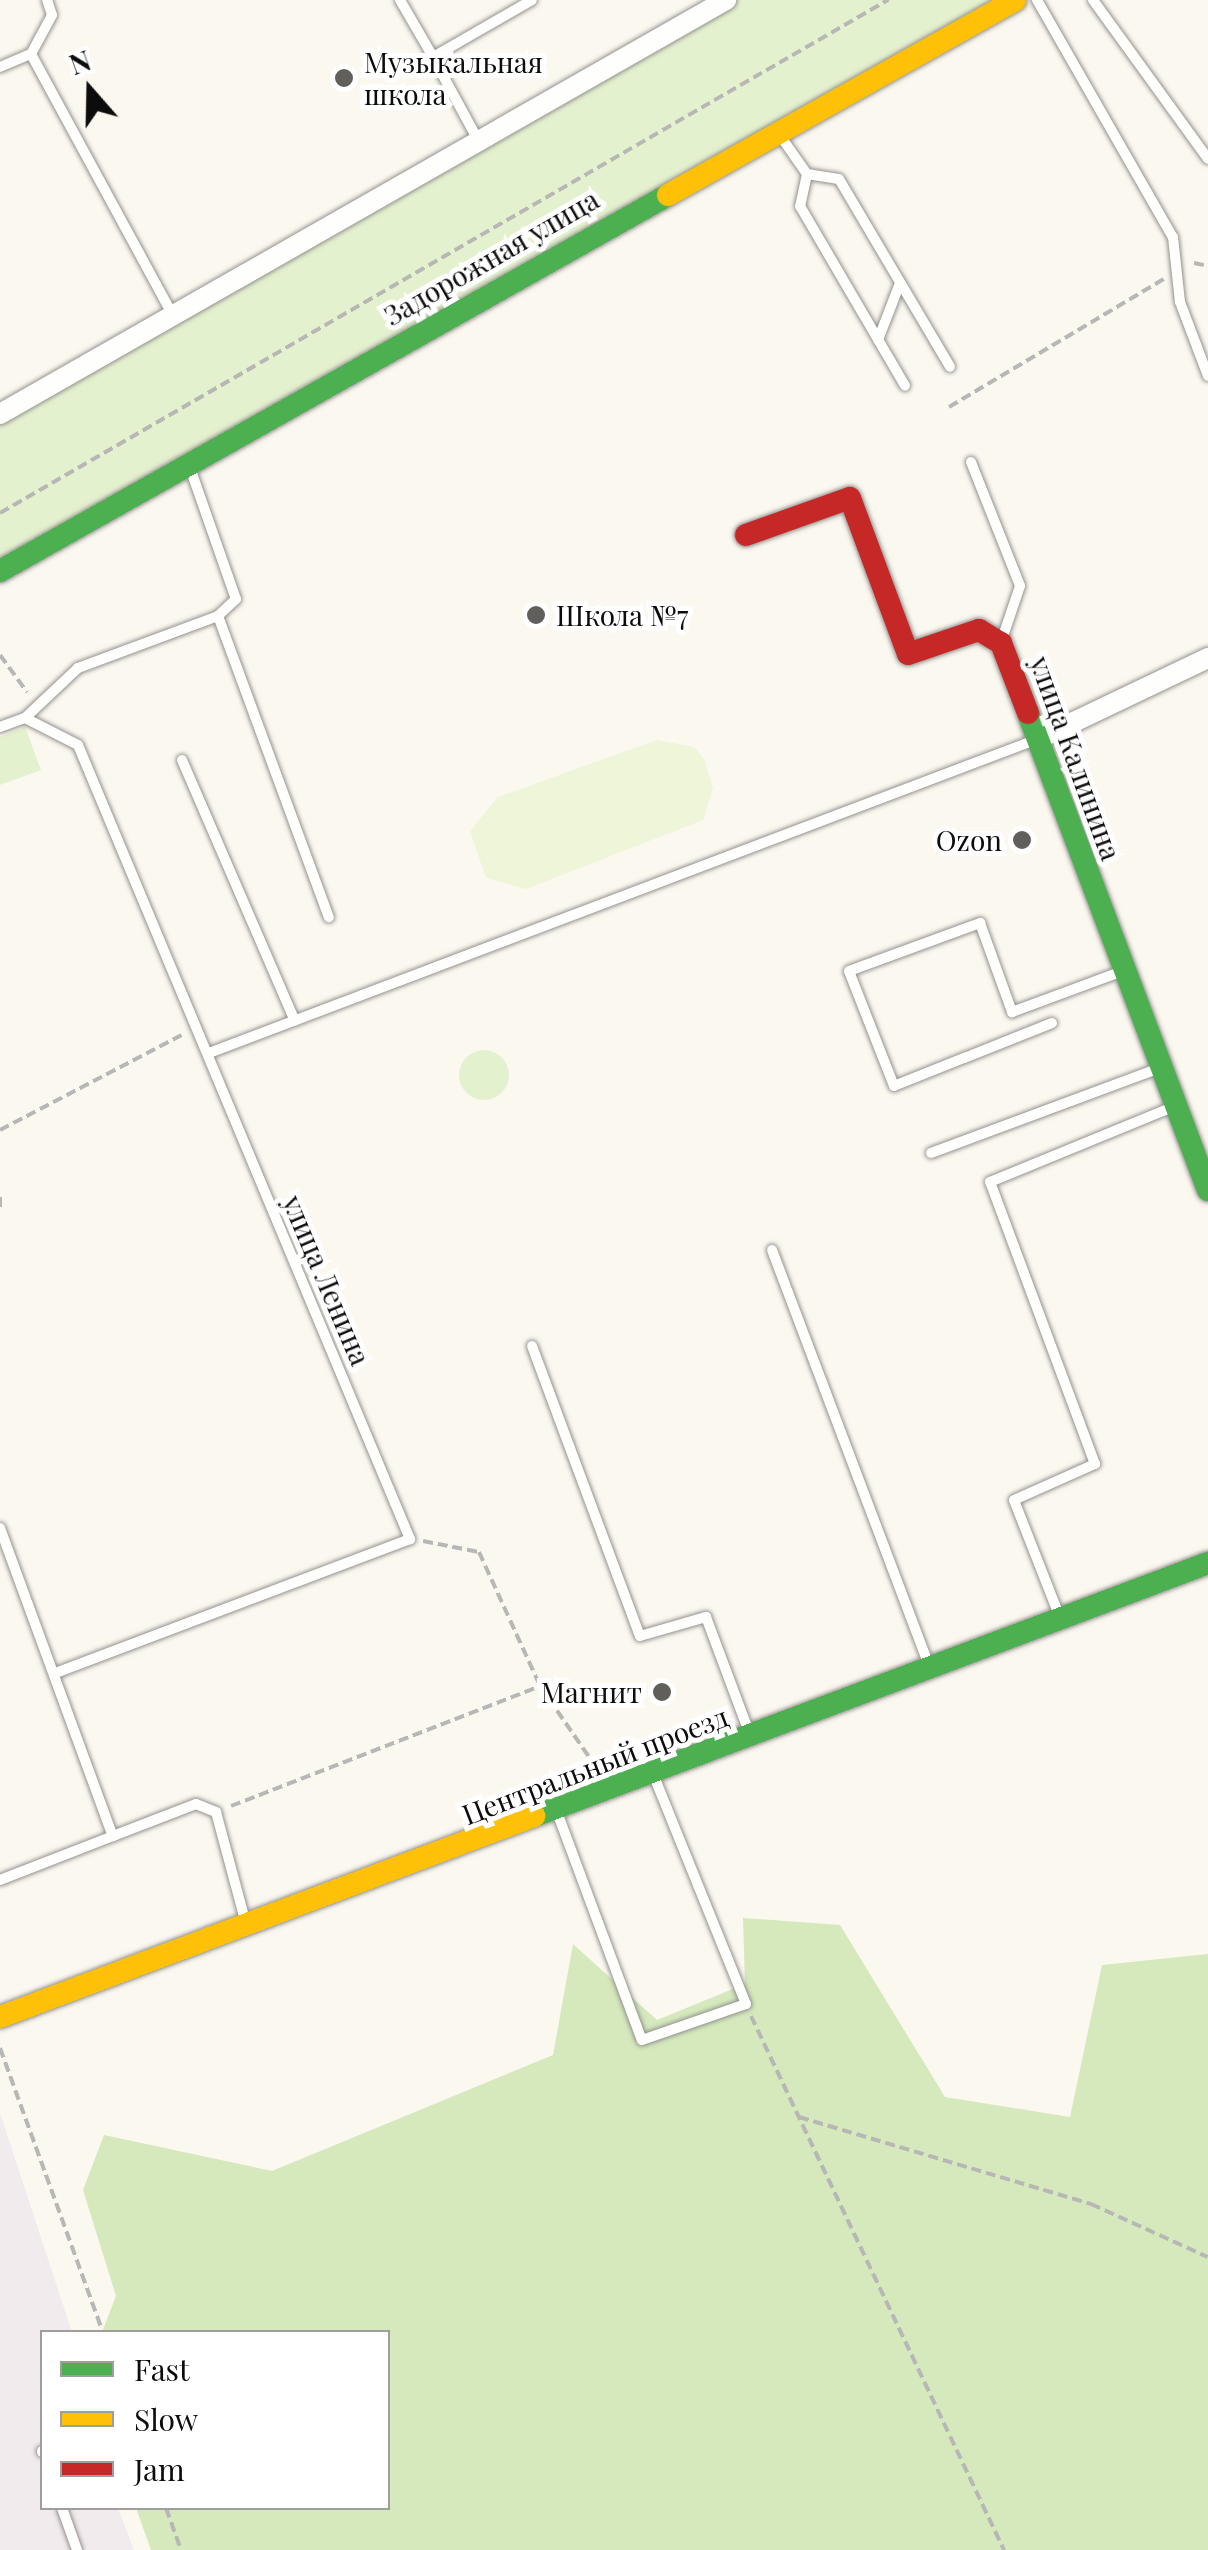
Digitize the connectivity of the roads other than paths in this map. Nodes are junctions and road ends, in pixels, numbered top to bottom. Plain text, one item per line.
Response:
1 (47, 0) edge
2 (400, 0) edge
3 (532, 0) edge
4 (726, 0) edge
5 (1015, 0) edge
6 (1037, 0) edge
7 (1093, 0) edge
8 (31, 54) junction
9 (432, 57) junction
10 (0, 67) edge
11 (776, 129) junction
12 (478, 140) junction
13 (1208, 159) edge
14 (807, 174) junction
15 (900, 283) junction
16 (174, 315) junction
17 (878, 340) junction
18 (950, 368) dead end
19 (1208, 376) edge
20 (905, 386) dead end
21 (0, 414) edge
22 (971, 462) dead end
23 (189, 464) junction
24 (746, 535) dead end
25 (0, 571) edge
26 (218, 616) junction
27 (1001, 643) junction
28 (1208, 658) edge
29 (26, 718) junction
30 (0, 728) edge
31 (1036, 740) junction
32 (182, 760) dead end
33 (330, 917) dead end
34 (1124, 970) junction
35 (296, 1021) junction
36 (1052, 1024) dead end
37 (208, 1053) junction
38 (1161, 1068) junction
39 (1176, 1105) junction
40 (931, 1153) dead end
41 (1208, 1190) edge
42 (772, 1250) dead end
43 (532, 1346) dead end
44 (0, 1528) edge
45 (1208, 1562) edge
46 (1060, 1620) junction
47 (931, 1670) junction
48 (54, 1673) junction
49 (751, 1738) junction
50 (653, 1775) junction
51 (557, 1812) junction
52 (112, 1836) junction
53 (0, 1880) edge
54 (246, 1925) junction
55 (0, 2017) edge
56 (63, 2510) edge
57 (77, 2550) edge

1 - 8 lane
2 - 9 lane
3 - 9 lane
4 - 12 street
5 - 11 street, Задорожная улица
6 - 19 lane
7 - 13 lane
8 - 10 lane
8 - 16 lane
9 - 12 lane
11 - 14 lane
11 - 23 street, Задорожная улица
12 - 16 street
14 - 15 lane
14 - 17 lane
15 - 17 lane
15 - 18 lane
16 - 21 street
17 - 20 lane
22 - 27 lane
23 - 25 street, Задорожная улица
23 - 26 lane
24 - 27 street, улица Калинина
26 - 29 lane
26 - 33 lane
27 - 31 street, улица Калинина
28 - 31 street
29 - 30 lane
29 - 37 lane, улица Ленина
31 - 34 street, улица Калинина
31 - 35 lane
32 - 35 lane
34 - 36 lane
34 - 38 street, улица Калинина
35 - 37 lane
37 - 48 lane, улица Ленина
38 - 39 street, улица Калинина
38 - 40 lane
39 - 41 street, улица Калинина
39 - 46 lane
42 - 47 lane
43 - 49 lane
44 - 48 lane
45 - 46 street, Центральный проезд
46 - 47 street, Центральный проезд
47 - 49 street, Центральный проезд
48 - 52 lane
49 - 50 street, Центральный проезд
50 - 51 street, Центральный проезд
50 - 51 lane
51 - 54 street, Центральный проезд
52 - 53 lane
52 - 54 lane
54 - 55 street, Центральный проезд
56 - 57 lane

